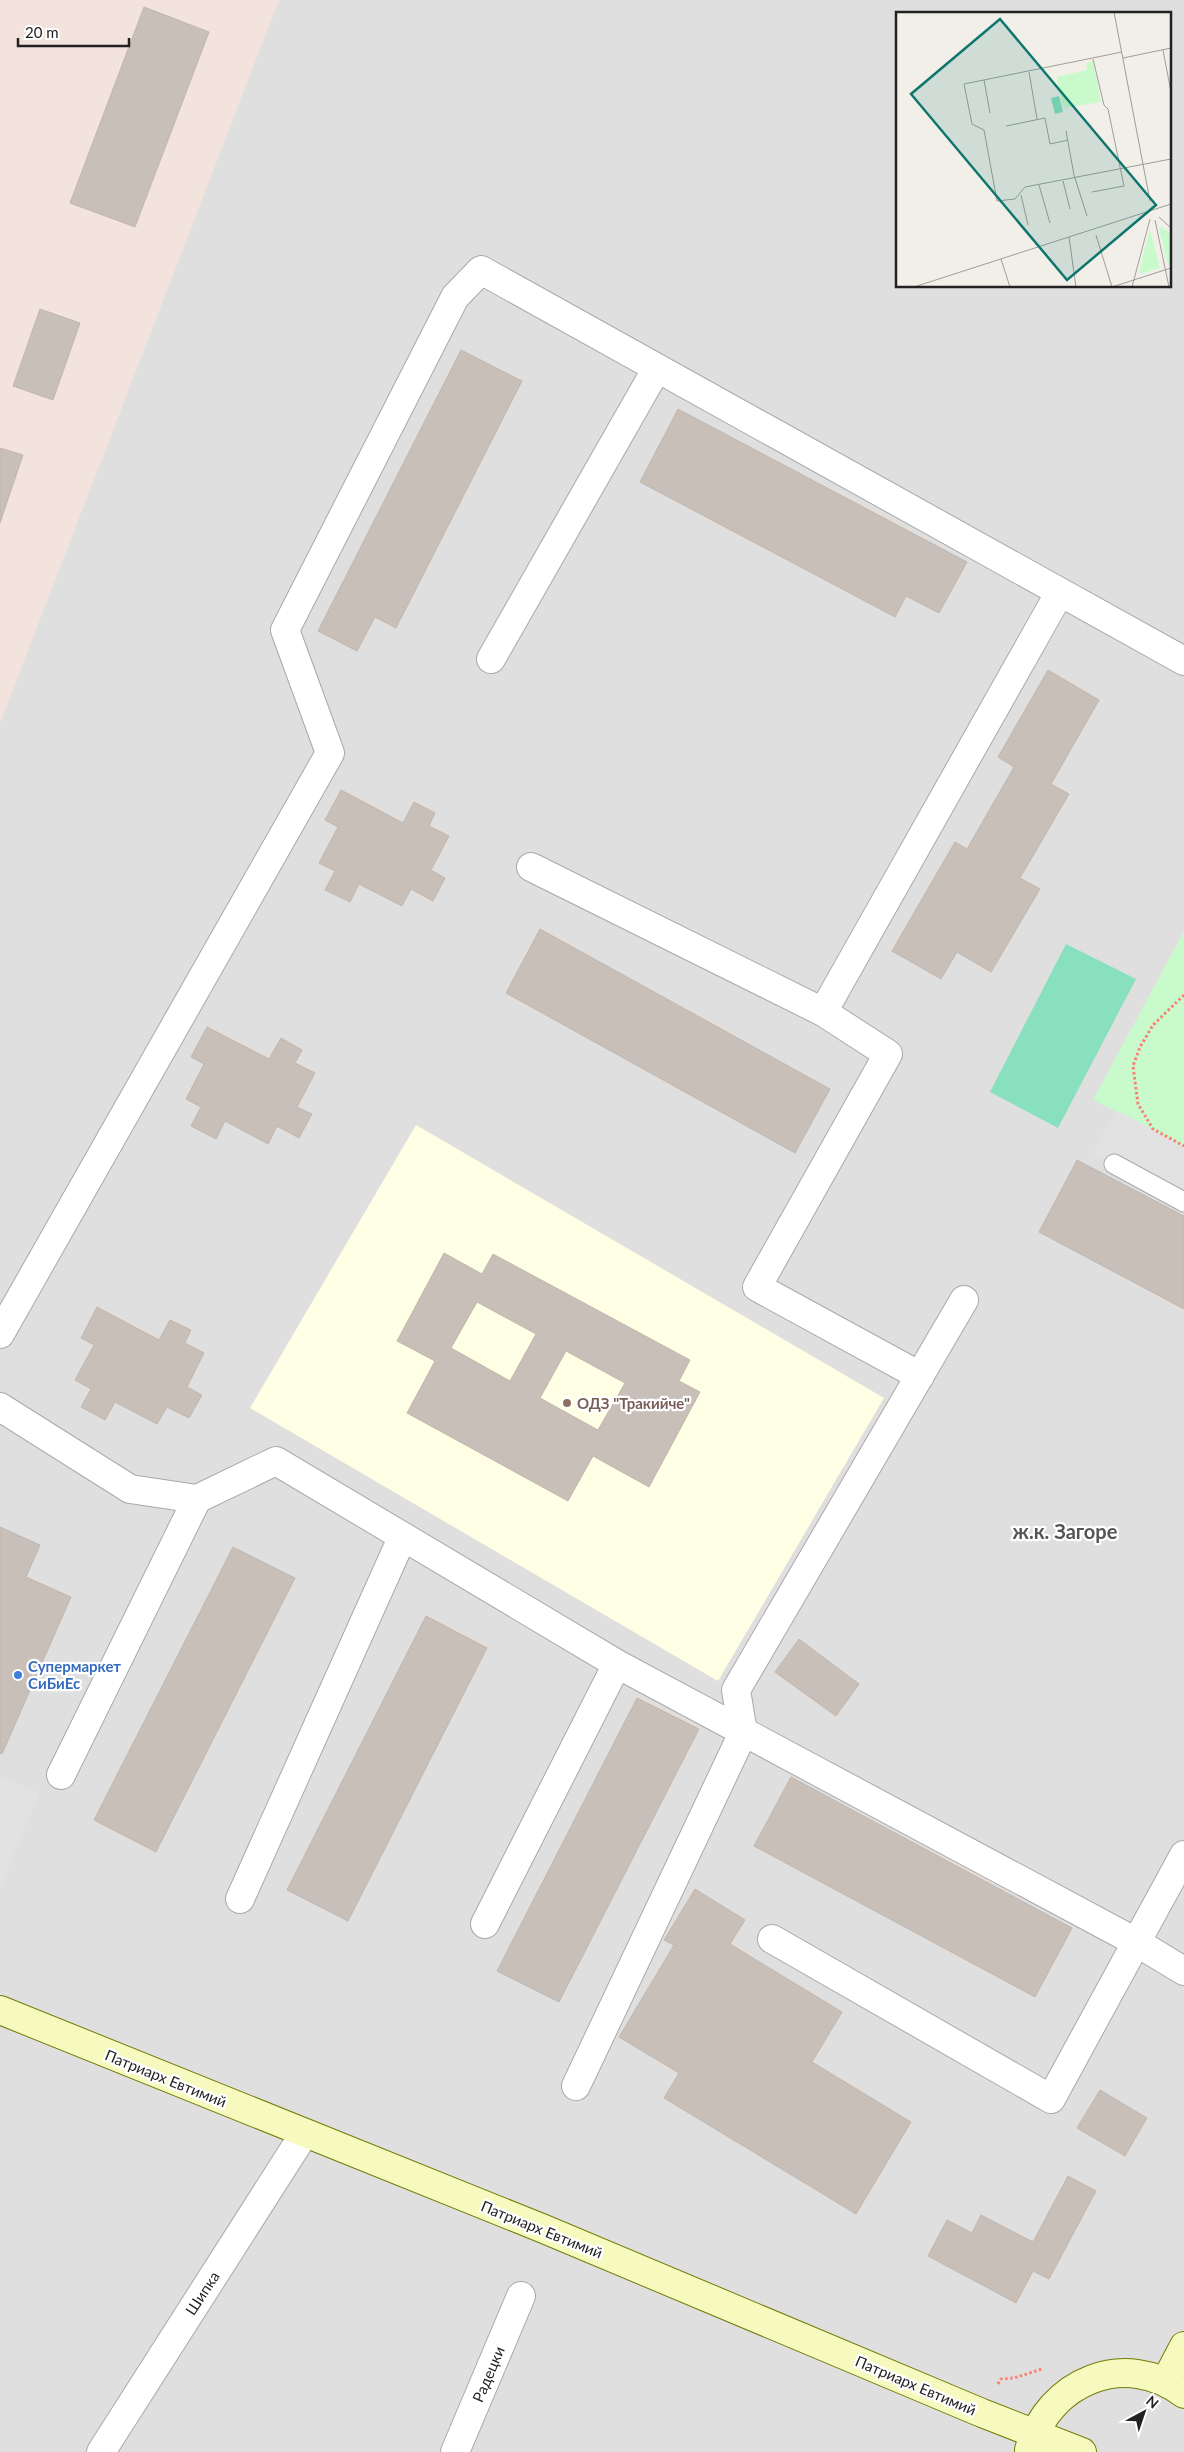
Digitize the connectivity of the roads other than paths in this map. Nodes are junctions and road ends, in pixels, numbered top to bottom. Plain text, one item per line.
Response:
1 (657, 368) junction
2 (1060, 592) junction
3 (491, 659) dead end
4 (1184, 661) edge
5 (531, 867) dead end
6 (823, 1012) junction
7 (1114, 1164) dead end
8 (1184, 1202) edge
9 (964, 1300) dead end
10 (0, 1334) edge
11 (920, 1376) junction
12 (0, 1407) edge
13 (197, 1499) junction
14 (402, 1538) junction
15 (617, 1664) junction
16 (742, 1733) junction
17 (61, 1775) dead end
18 (1184, 1855) edge
19 (240, 1900) dead end
20 (485, 1924) dead end
21 (772, 1939) dead end
22 (1136, 1942) junction
23 (1184, 1971) edge
24 (0, 2010) edge
25 (576, 2086) dead end
26 (304, 2134) junction
27 (521, 2296) dead end
28 (1184, 2346) edge
29 (1174, 2388) edge
30 (1031, 2443) edge
31 (101, 2452) edge
32 (455, 2452) edge
33 (1082, 2452) edge

1 - 2 street
1 - 3 street
1 - 10 street
2 - 4 street
2 - 6 street
5 - 6 street
6 - 11 street
7 - 8 lane
9 - 11 street
11 - 16 street
12 - 13 street
13 - 14 street
13 - 17 street
14 - 15 street
14 - 19 street
15 - 16 street
15 - 20 street
16 - 22 street
16 - 25 street
18 - 22 street
21 - 22 street
22 - 23 street
24 - 26 main road, Патриарх Евтимий
26 - 30 main road, Патриарх Евтимий
26 - 31 street, Шипка
27 - 32 street, Радецки
28 - 29 main road
29 - 30 main road
30 - 33 main road, Патриарх Евтимий

